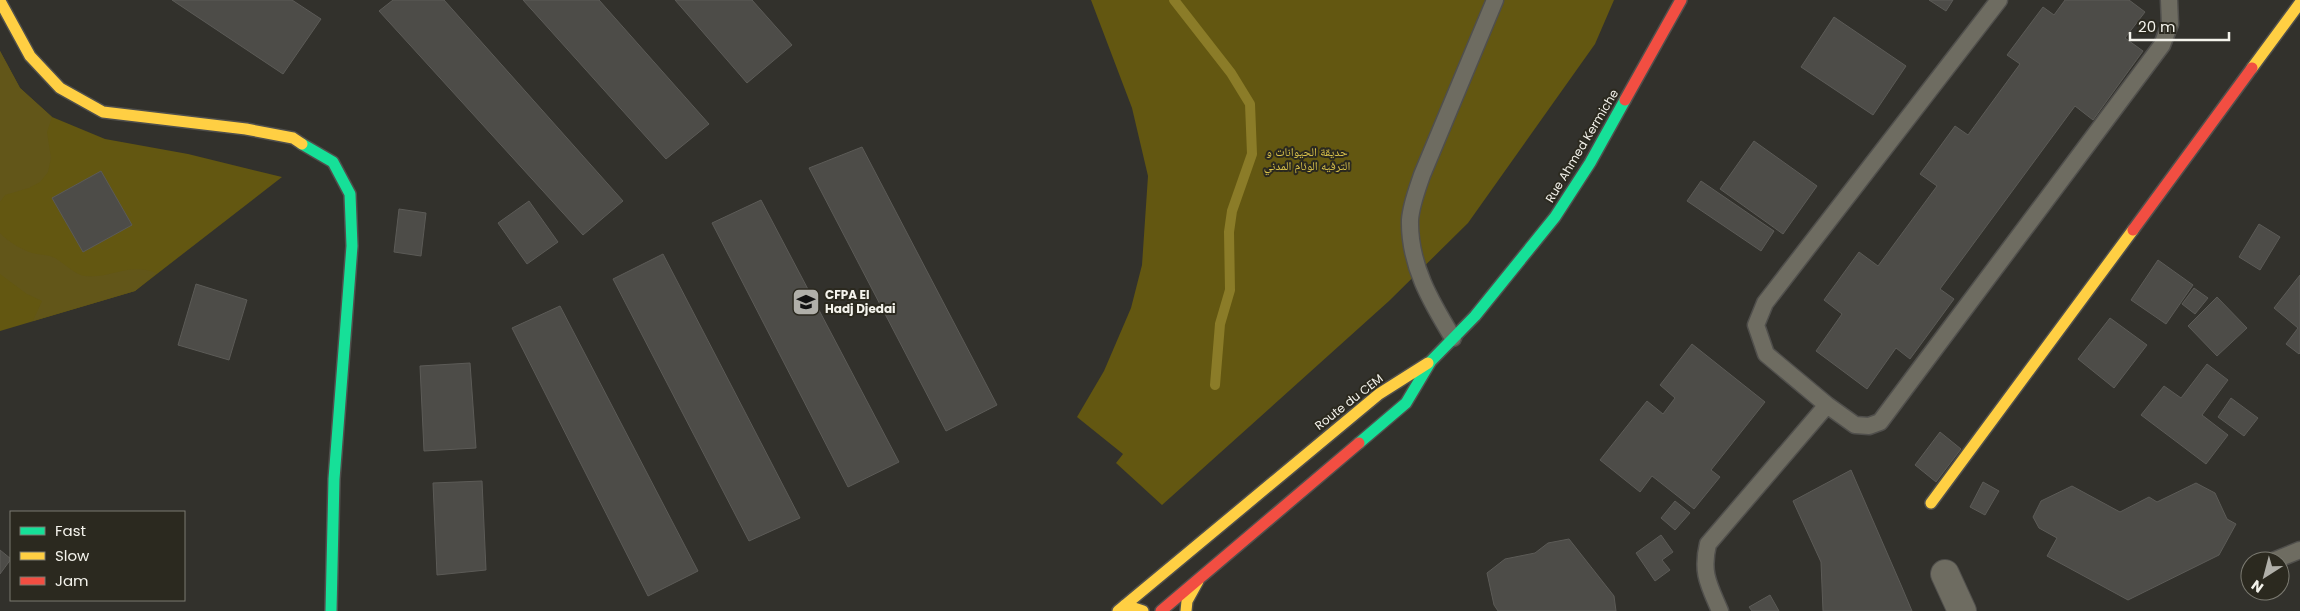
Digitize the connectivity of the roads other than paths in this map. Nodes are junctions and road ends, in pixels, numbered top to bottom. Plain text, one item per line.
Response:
1 (1495, 0) edge
2 (1681, 0) edge
3 (1999, 0) edge
4 (2169, 0) edge
5 (0, 1) edge
6 (2300, 3) edge
7 (1453, 338) junction
8 (1431, 361) junction
9 (1827, 405) junction
10 (1930, 503) dead end
11 (1945, 574) dead end
12 (1198, 581) junction
13 (1123, 609) edge
14 (331, 611) edge
15 (1143, 611) edge
16 (1161, 611) edge
17 (1186, 611) edge
18 (1720, 611) edge
19 (1962, 611) edge

1 - 7 lane
2 - 7 main road, Rue Ahmed Kermiche
3 - 9 lane
4 - 9 lane
5 - 14 main road
6 - 10 main road
7 - 8 main road, Rue Ahmed Kermiche
8 - 12 main road
8 - 13 main road, Route du CEM
9 - 18 lane
11 - 19 street
12 - 16 main road
12 - 17 main road
13 - 15 main road

